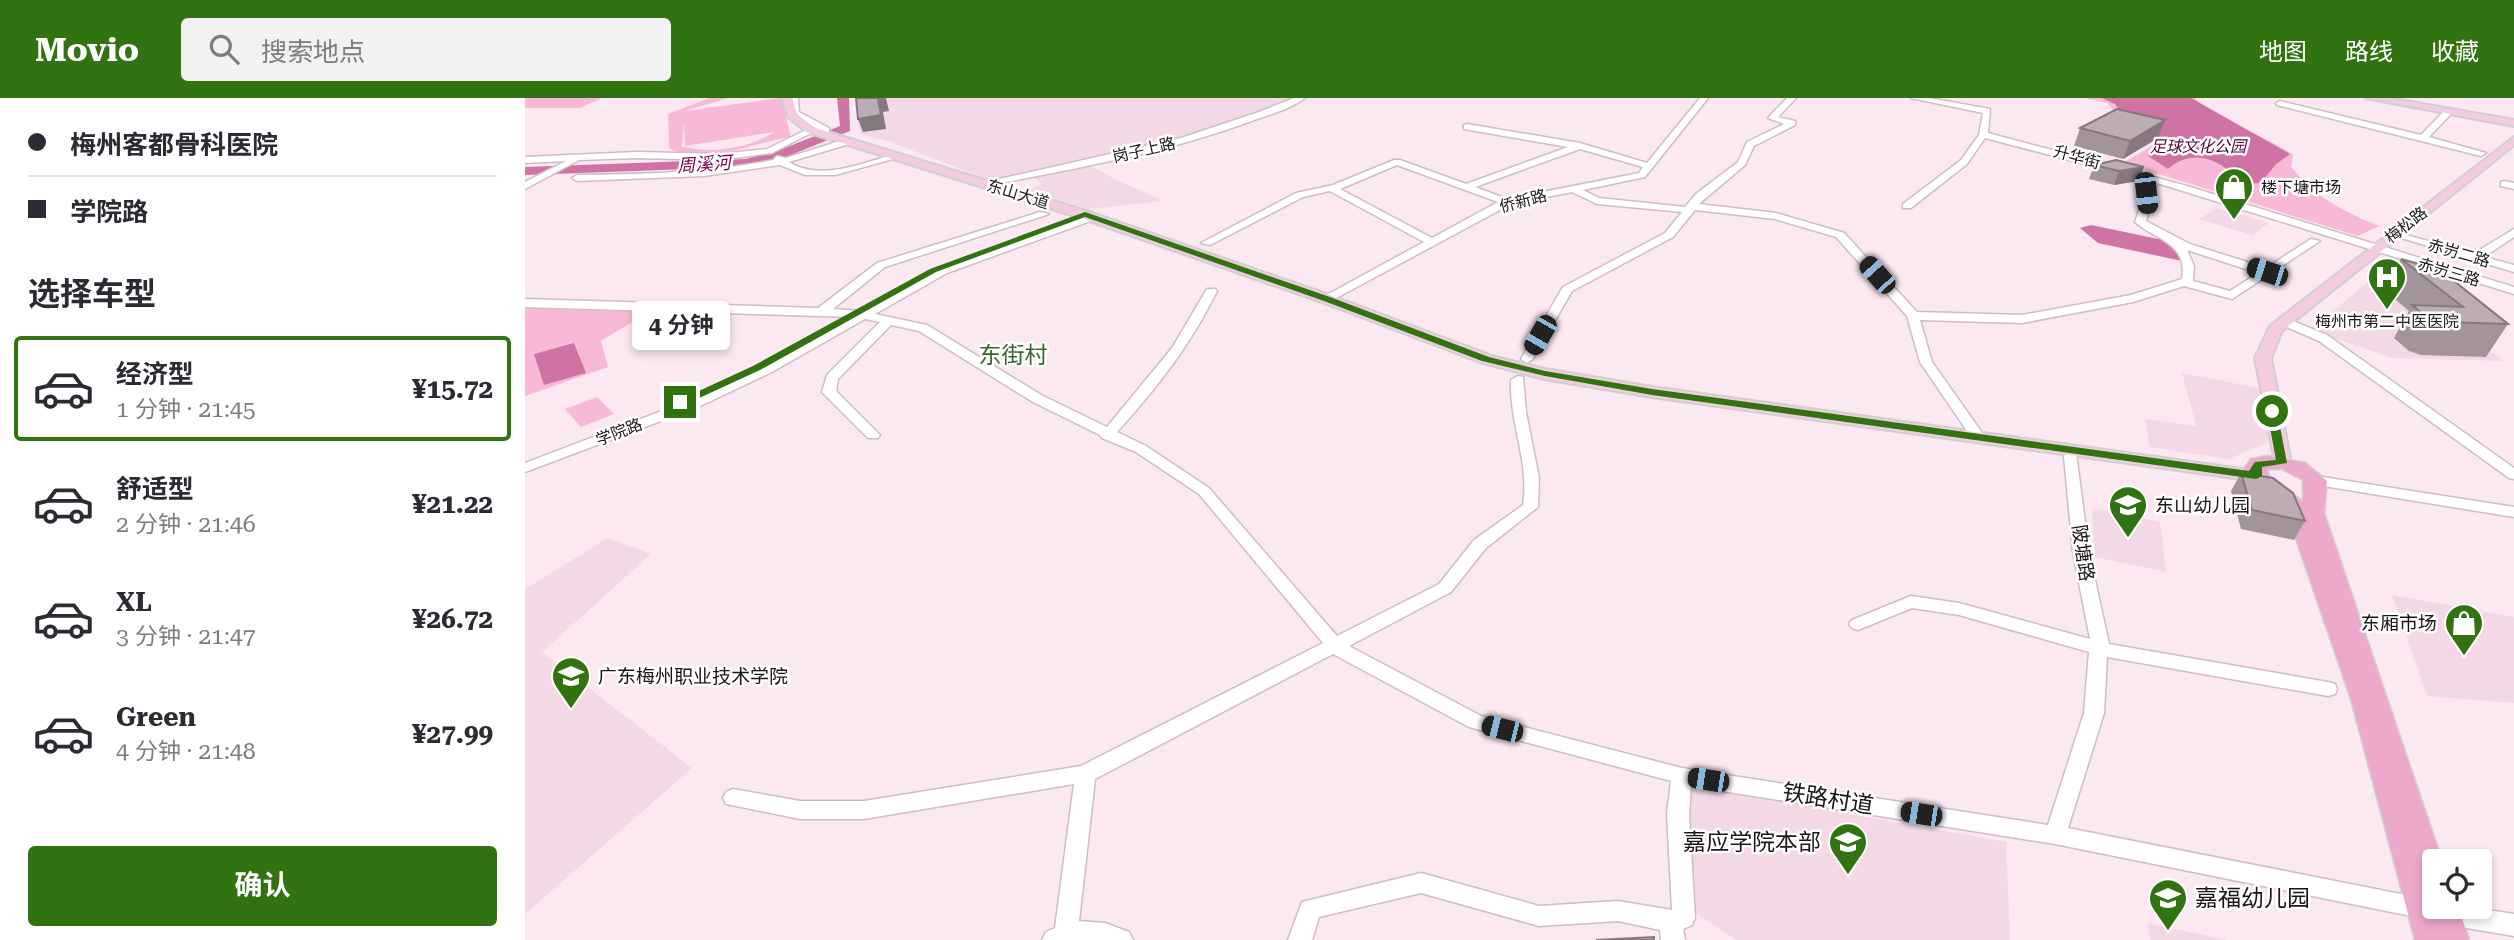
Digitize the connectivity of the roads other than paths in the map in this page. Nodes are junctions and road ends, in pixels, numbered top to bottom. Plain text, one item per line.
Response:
1 (787, 98) edge
2 (794, 98) edge
3 (1301, 98) edge
4 (1705, 98) edge
5 (1792, 98) edge
6 (1915, 98) edge
7 (2371, 98) edge
8 (2389, 98) edge
9 (2280, 103) dead end
10 (2447, 113) dead end
11 (2514, 121) edge
12 (1467, 127) dead end
13 (826, 130) dead end
14 (809, 131) junction
15 (1983, 135) junction
16 (2423, 138) junction
17 (2514, 139) edge
18 (844, 141) junction
19 (1580, 146) junction
20 (2514, 146) edge
21 (769, 151) junction
22 (2481, 153) dead end
23 (895, 157) junction
24 (578, 158) junction
25 (525, 160) edge
26 (779, 161) junction
27 (1649, 166) junction
28 (577, 178) dead end
29 (2152, 183) dead end
30 (982, 184) junction
31 (525, 187) edge
32 (1467, 187) junction
33 (1331, 188) junction
34 (1574, 189) junction
35 (1507, 202) junction
36 (1907, 206) dead end
37 (1689, 208) junction
38 (1044, 214) dead end
39 (1089, 216) junction
40 (2514, 232) edge
41 (2169, 237) junction
42 (2403, 237) junction
43 (2315, 240) dead end
44 (1432, 242) junction
45 (1206, 243) dead end
46 (2383, 253) junction
47 (2476, 257) junction
48 (2514, 269) edge
49 (2267, 272) junction
50 (2187, 283) junction
51 (1211, 291) dead end
52 (2514, 291) edge
53 (1327, 299) junction
54 (525, 303) edge
55 (821, 312) junction
56 (857, 314) junction
57 (1913, 316) junction
58 (888, 321) junction
59 (2293, 326) junction
60 (1527, 359) dead end
61 (1518, 380) dead end
62 (873, 435) dead end
63 (1107, 435) junction
64 (1978, 437) junction
65 (2071, 456) dead end
66 (525, 461) edge
67 (525, 468) edge
68 (2275, 473) junction
69 (2514, 475) edge
70 (2316, 486) junction
71 (2514, 512) edge
72 (1857, 624) dead end
73 (1336, 647) junction
74 (2101, 649) junction
75 (2328, 689) dead end
76 (1085, 775) junction
77 (1682, 776) junction
78 (733, 798) dead end
79 (2055, 835) junction
80 (2422, 867) edge
81 (2422, 871) edge
82 (2422, 913) edge
83 (2463, 919) edge
84 (2514, 925) edge
85 (1672, 931) edge
86 (1060, 937) edge
87 (1121, 940) edge
88 (1300, 940) edge

1 - 14 main road
2 - 13 street
3 - 30 street, 岗子上路
4 - 27 street, 侨新路
5 - 37 street
6 - 15 street
7 - 11 main road
8 - 11 main road
9 - 16 street
10 - 16 street
12 - 19 street
14 - 18 main road, 东山大道
14 - 21 street
15 - 36 street
15 - 46 street, 升华街
16 - 22 street
17 - 68 main road, 梅松路
18 - 23 main road, 东山大道
18 - 26 street
19 - 27 street
19 - 32 street
20 - 42 main road, 梅松路
21 - 24 street
21 - 26 street
23 - 26 street
23 - 30 main road, 东山大道
24 - 25 street
24 - 31 street
26 - 28 street
27 - 34 street, 侨新路
29 - 41 street
30 - 39 main road, 东山大道
32 - 33 street
32 - 35 street
33 - 44 street
33 - 45 street
34 - 35 street, 侨新路
34 - 37 street
35 - 44 street, 侨新路
37 - 57 street
37 - 60 street
38 - 55 street
39 - 53 main road, 东山大道
39 - 56 street, 学院路
40 - 47 street
41 - 49 street
41 - 50 street
42 - 46 main road, 梅松路
42 - 47 street, 赤岃二路
43 - 49 street
44 - 53 street, 侨新路
46 - 52 street, 赤岃三路
46 - 59 main road, 梅松路
47 - 48 street, 赤岃二路
49 - 50 street
50 - 57 street
51 - 63 street
53 - 64 main road, 东山大道
54 - 55 street
55 - 56 street
56 - 58 street
56 - 66 street, 学院路
56 - 67 street, 学院路
57 - 64 street
58 - 62 street
58 - 63 street
59 - 68 main road, 梅松路
59 - 69 street
61 - 73 street
63 - 73 street
64 - 68 main road, 东山大道
65 - 74 street, 陂塘路
68 - 70 highway
68 - 70 highway
68 - 81 highway
70 - 71 street
70 - 80 highway
72 - 74 street
73 - 76 street
73 - 77 street, 铁路村道
74 - 75 street
74 - 79 street
76 - 78 street
76 - 86 street
77 - 79 street, 铁路村道
77 - 85 street
79 - 82 street, 铁路村道
83 - 84 street, 铁路村道
85 - 88 street
86 - 87 street

